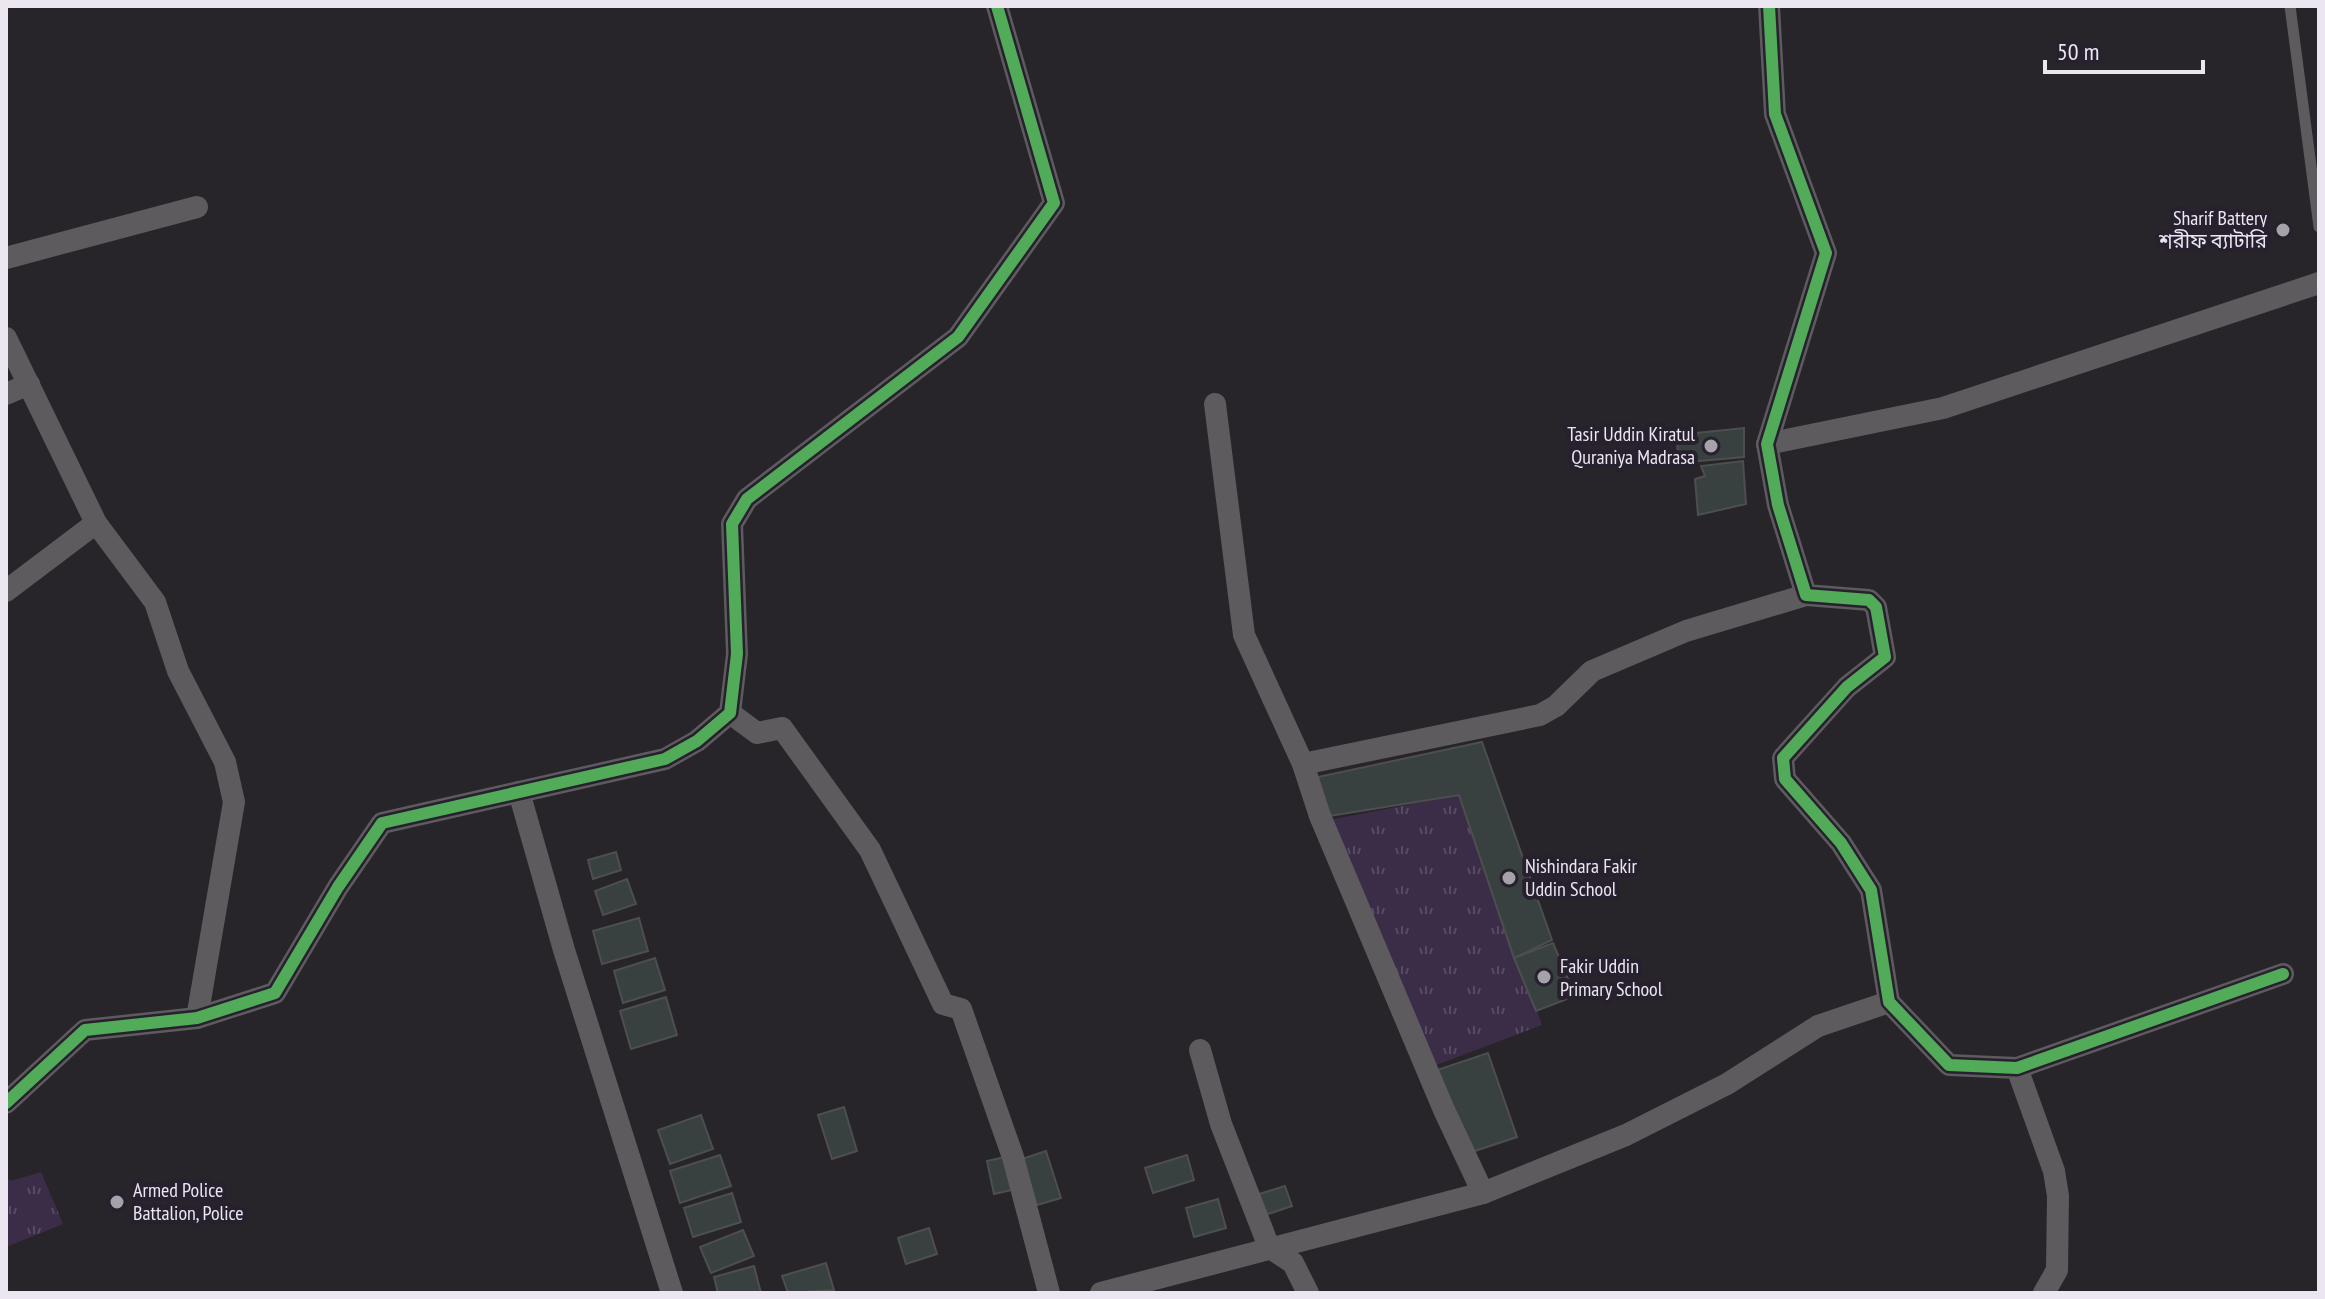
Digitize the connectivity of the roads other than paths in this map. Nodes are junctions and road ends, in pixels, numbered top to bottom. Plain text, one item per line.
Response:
1 (997, 6) edge
2 (1769, 6) edge
3 (2290, 6) edge
4 (197, 207) dead end
5 (2319, 227) edge
6 (6, 258) edge
7 (2319, 283) edge
8 (6, 338) edge
9 (29, 384) junction
10 (6, 394) edge
11 (1215, 404) dead end
12 (1767, 444) junction
13 (96, 523) junction
14 (6, 591) edge
15 (1806, 595) junction
16 (730, 713) junction
17 (1303, 764) junction
18 (519, 792) junction
19 (2283, 974) dead end
20 (1889, 1002) junction
21 (197, 1018) junction
22 (1200, 1050) dead end
23 (2017, 1068) junction
24 (6, 1103) edge
25 (1483, 1193) junction
26 (1269, 1247) junction
27 (672, 1293) edge
28 (1049, 1293) edge
29 (1101, 1293) edge
30 (1308, 1293) edge
31 (2044, 1293) edge

1 - 16 street
2 - 12 street
3 - 5 lane
4 - 6 street
7 - 12 street
8 - 9 street
9 - 10 street
9 - 13 street
11 - 17 street
12 - 15 street
13 - 14 street
13 - 21 street
15 - 17 street
15 - 20 street
16 - 18 street
16 - 28 street
17 - 25 street
18 - 21 street
18 - 27 street
19 - 23 street
20 - 23 street
20 - 25 street
21 - 24 street
22 - 26 street
23 - 31 street
25 - 26 street
26 - 29 street
26 - 30 street

